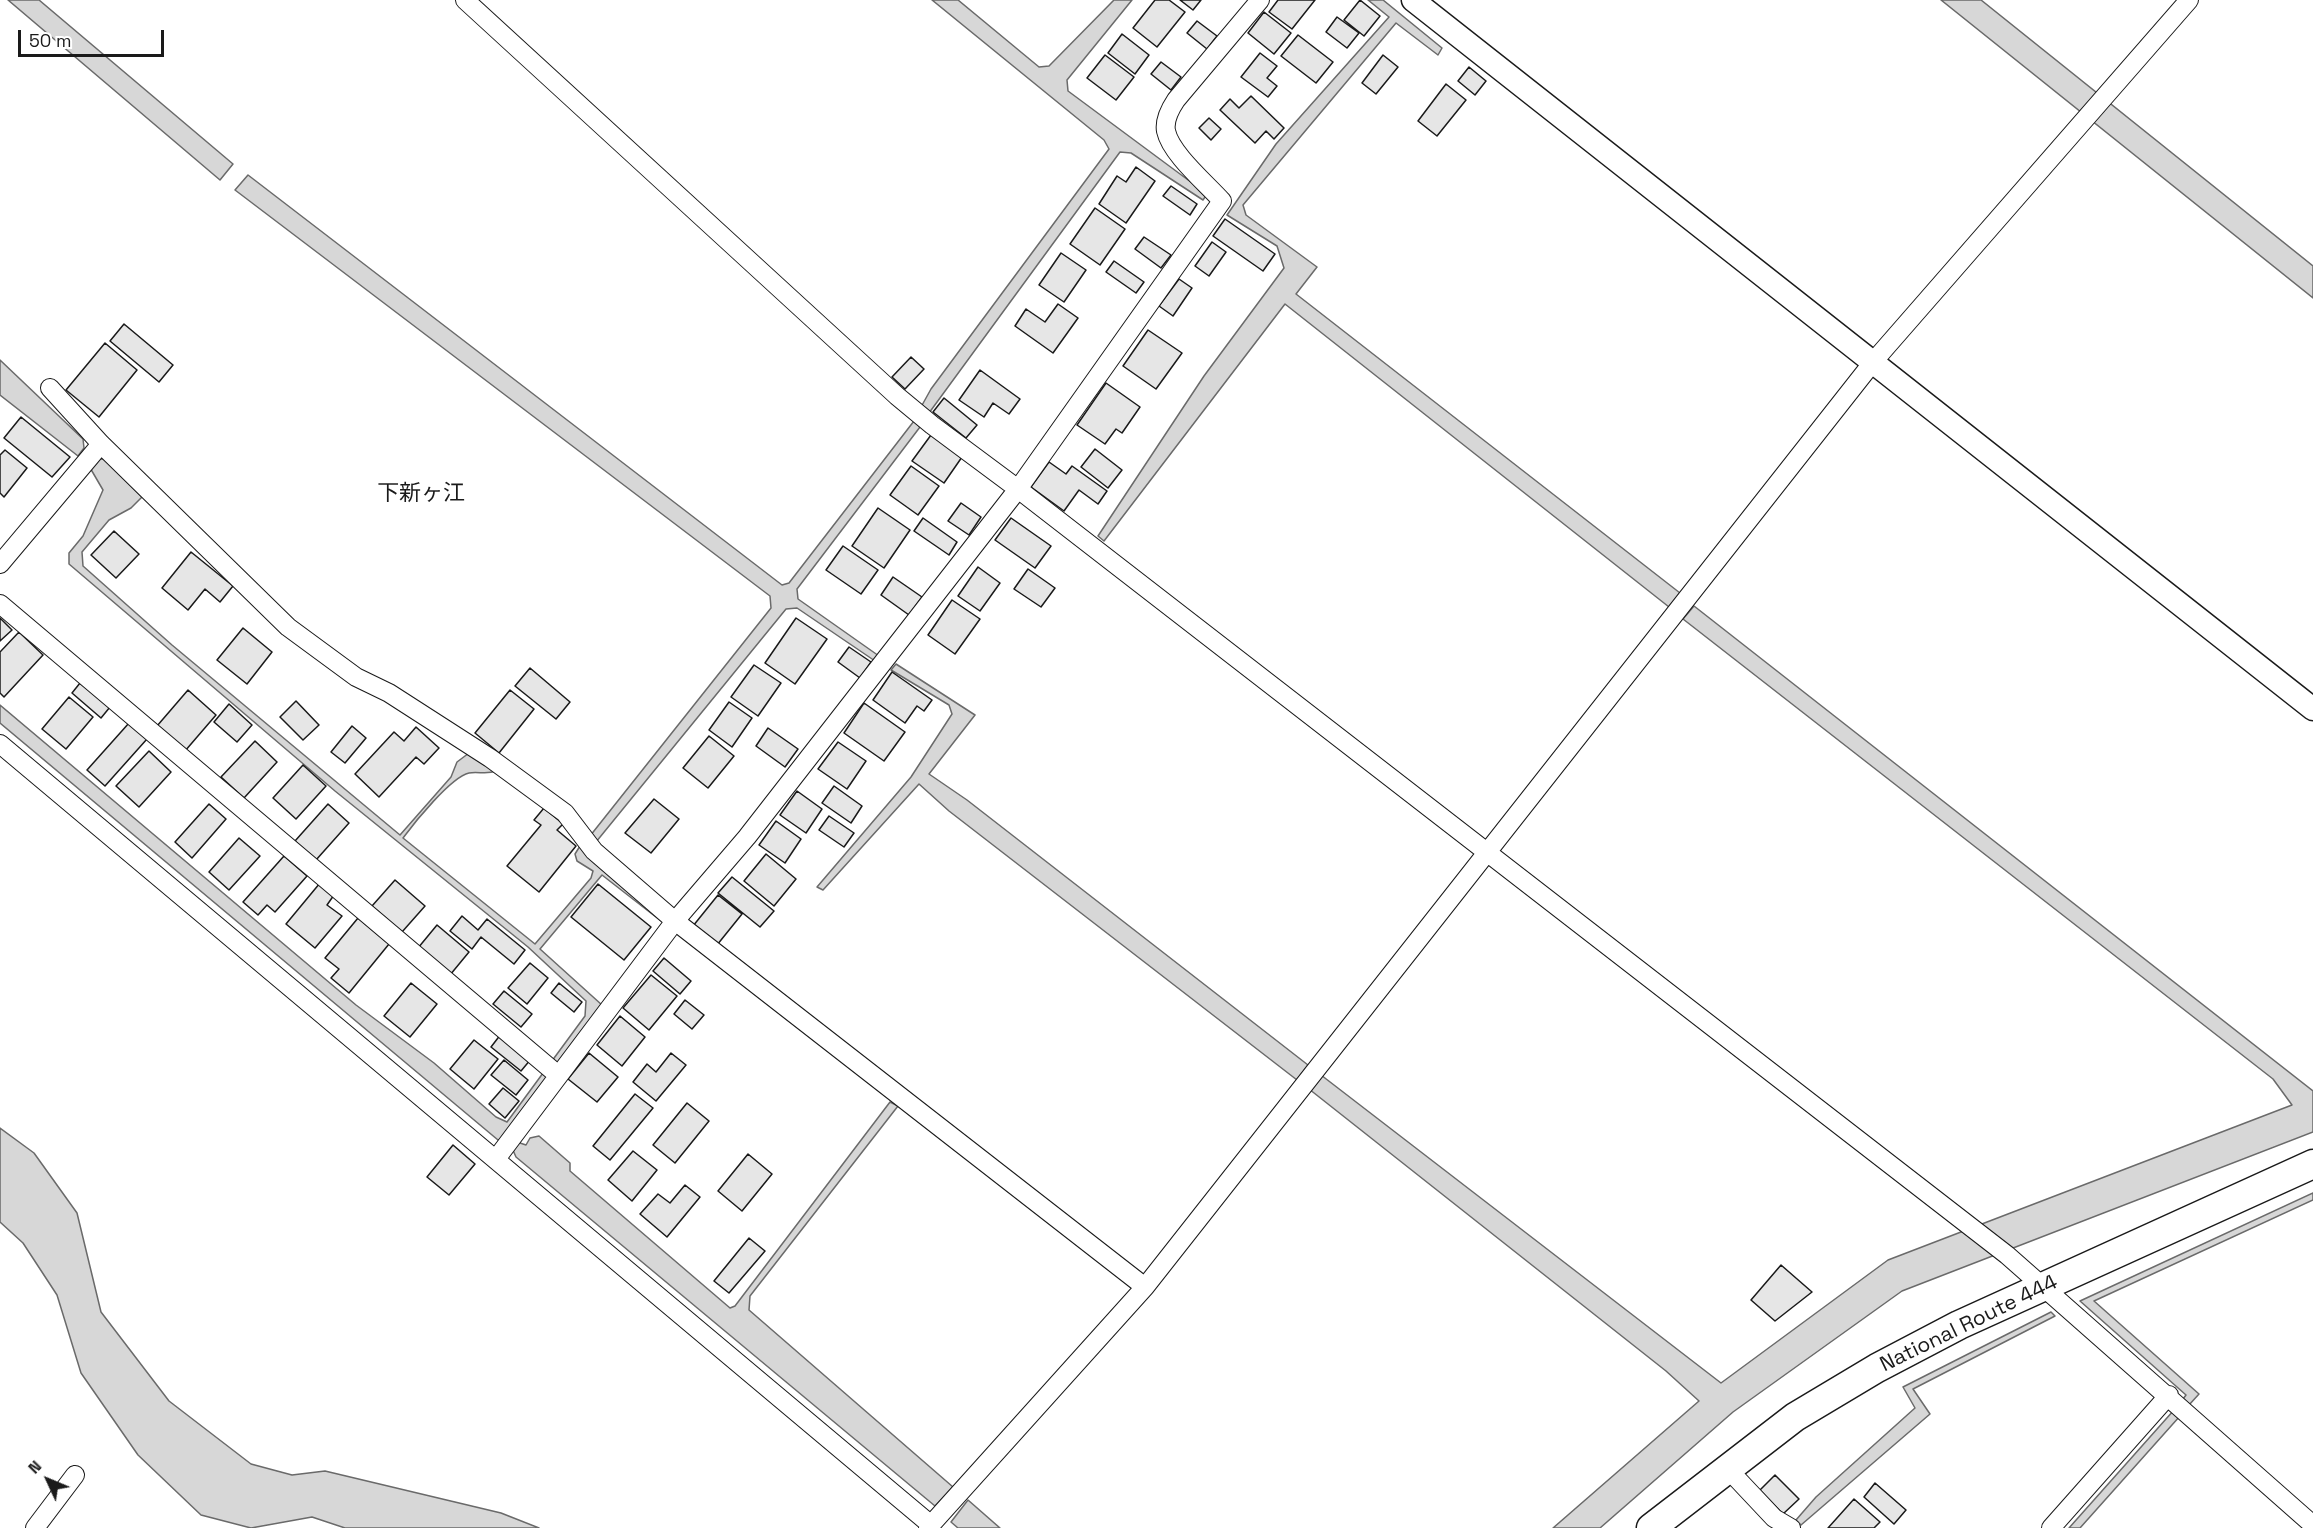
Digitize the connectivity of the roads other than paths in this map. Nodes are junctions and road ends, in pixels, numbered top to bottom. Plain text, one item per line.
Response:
1 (465, 0) edge
2 (1260, 0) edge
3 (1413, 0) edge
4 (2189, 0) edge
5 (1874, 362) junction
6 (50, 388) dead end
7 (100, 444) junction
8 (1018, 489) junction
9 (0, 564) edge
10 (0, 604) edge
11 (2313, 708) edge
12 (0, 744) edge
13 (1487, 851) junction
14 (675, 921) junction
15 (558, 1075) junction
16 (496, 1159) junction
17 (2313, 1164) edge
18 (2046, 1286) junction
19 (1145, 1287) junction
20 (2169, 1395) junction
21 (1726, 1467) junction
22 (75, 1475) dead end
23 (2313, 1525) edge
24 (929, 1526) edge
25 (35, 1528) edge
26 (1650, 1528) edge
27 (1791, 1528) edge
28 (2051, 1528) edge

1 - 8 street
2 - 8 street
3 - 5 street
4 - 5 street
5 - 11 street
5 - 13 street
6 - 7 street
7 - 9 street
7 - 14 street
8 - 13 street
8 - 14 street
10 - 15 street
12 - 16 street
13 - 18 street
13 - 19 street
14 - 15 street
14 - 19 street
15 - 16 street
16 - 24 street
17 - 18 highway, National Route 444
18 - 20 street
18 - 21 highway, National Route 444
19 - 24 street
20 - 23 street
20 - 28 street
21 - 26 highway, National Route 444
21 - 27 street
22 - 25 street

